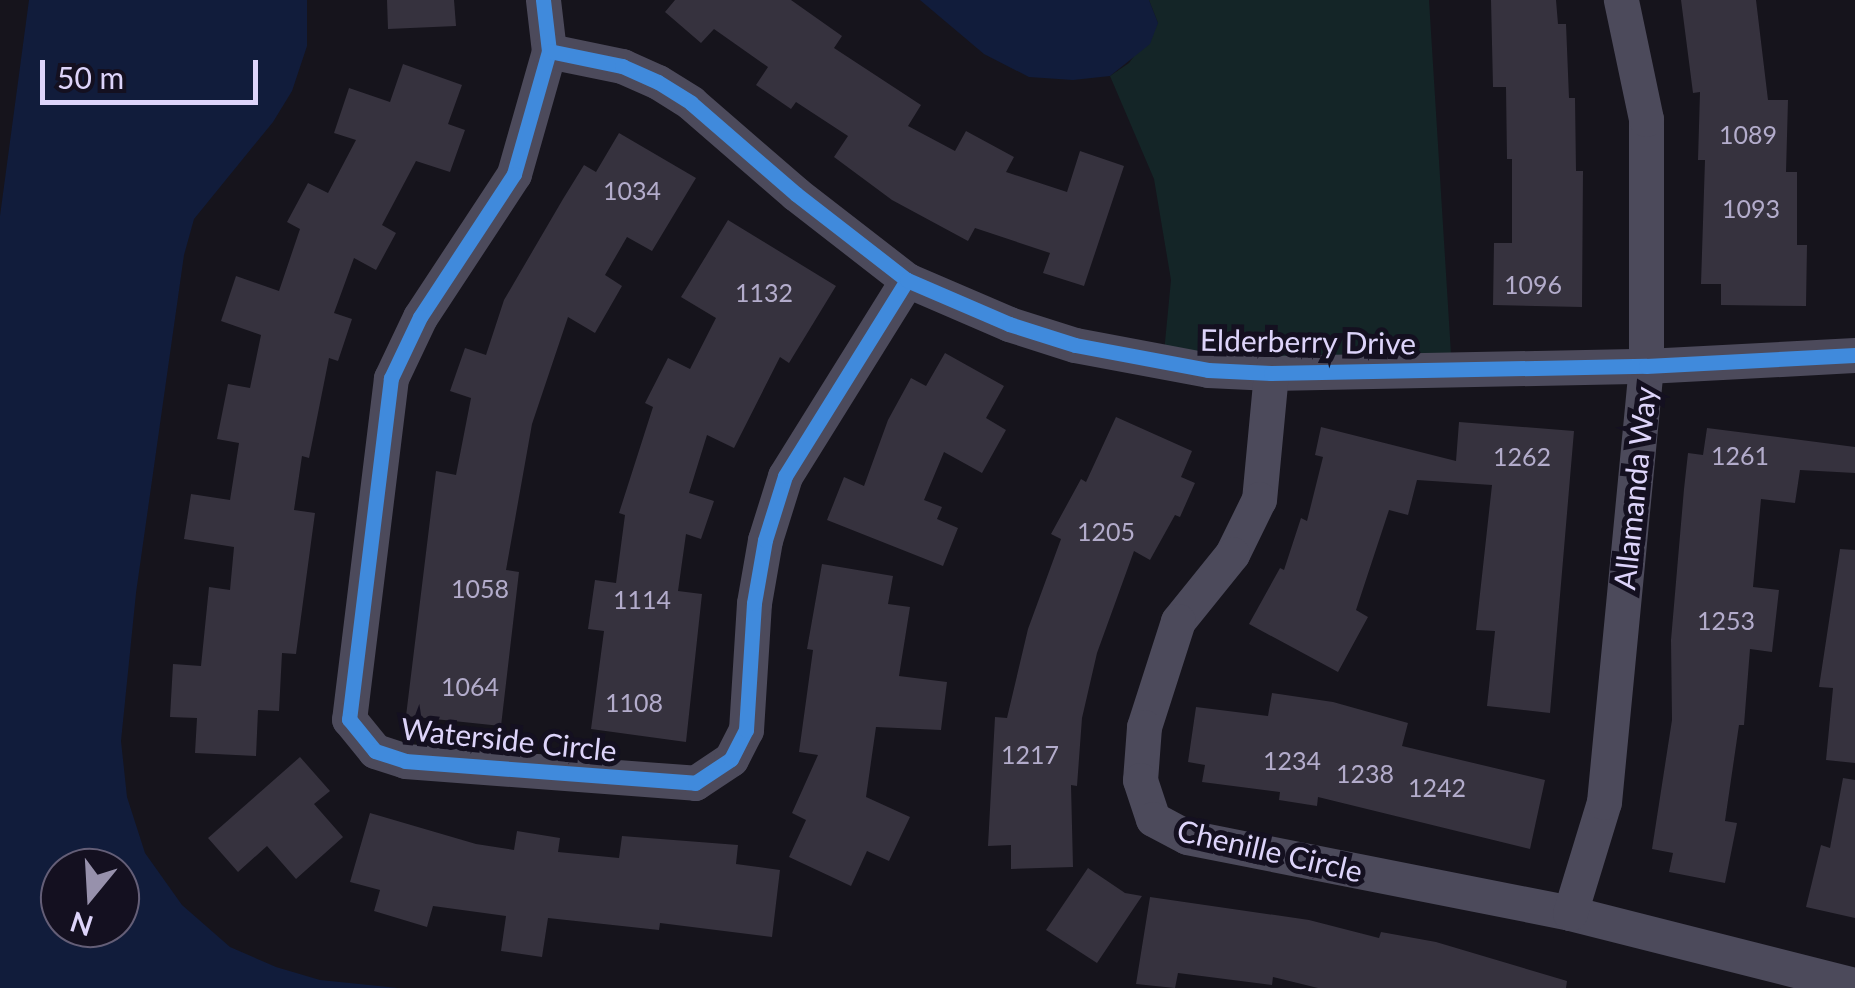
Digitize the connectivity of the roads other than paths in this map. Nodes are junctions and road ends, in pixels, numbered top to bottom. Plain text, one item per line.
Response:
1 (543, 0) edge
2 (1621, 0) edge
3 (549, 50) junction
4 (907, 280) junction
5 (1855, 356) edge
6 (1646, 366) junction
7 (1270, 373) junction
8 (1570, 913) junction
9 (1855, 985) edge

1 - 3 street, Waterside Circle
2 - 6 street, Allamanda Way
3 - 4 street, Elderberry Drive
3 - 4 street, Waterside Circle
4 - 7 street, Elderberry Drive
5 - 6 street, Elderberry Drive
6 - 7 street, Elderberry Drive
6 - 8 street, Allamanda Way
7 - 8 street, Chenille Circle
8 - 9 street, Chenille Circle

